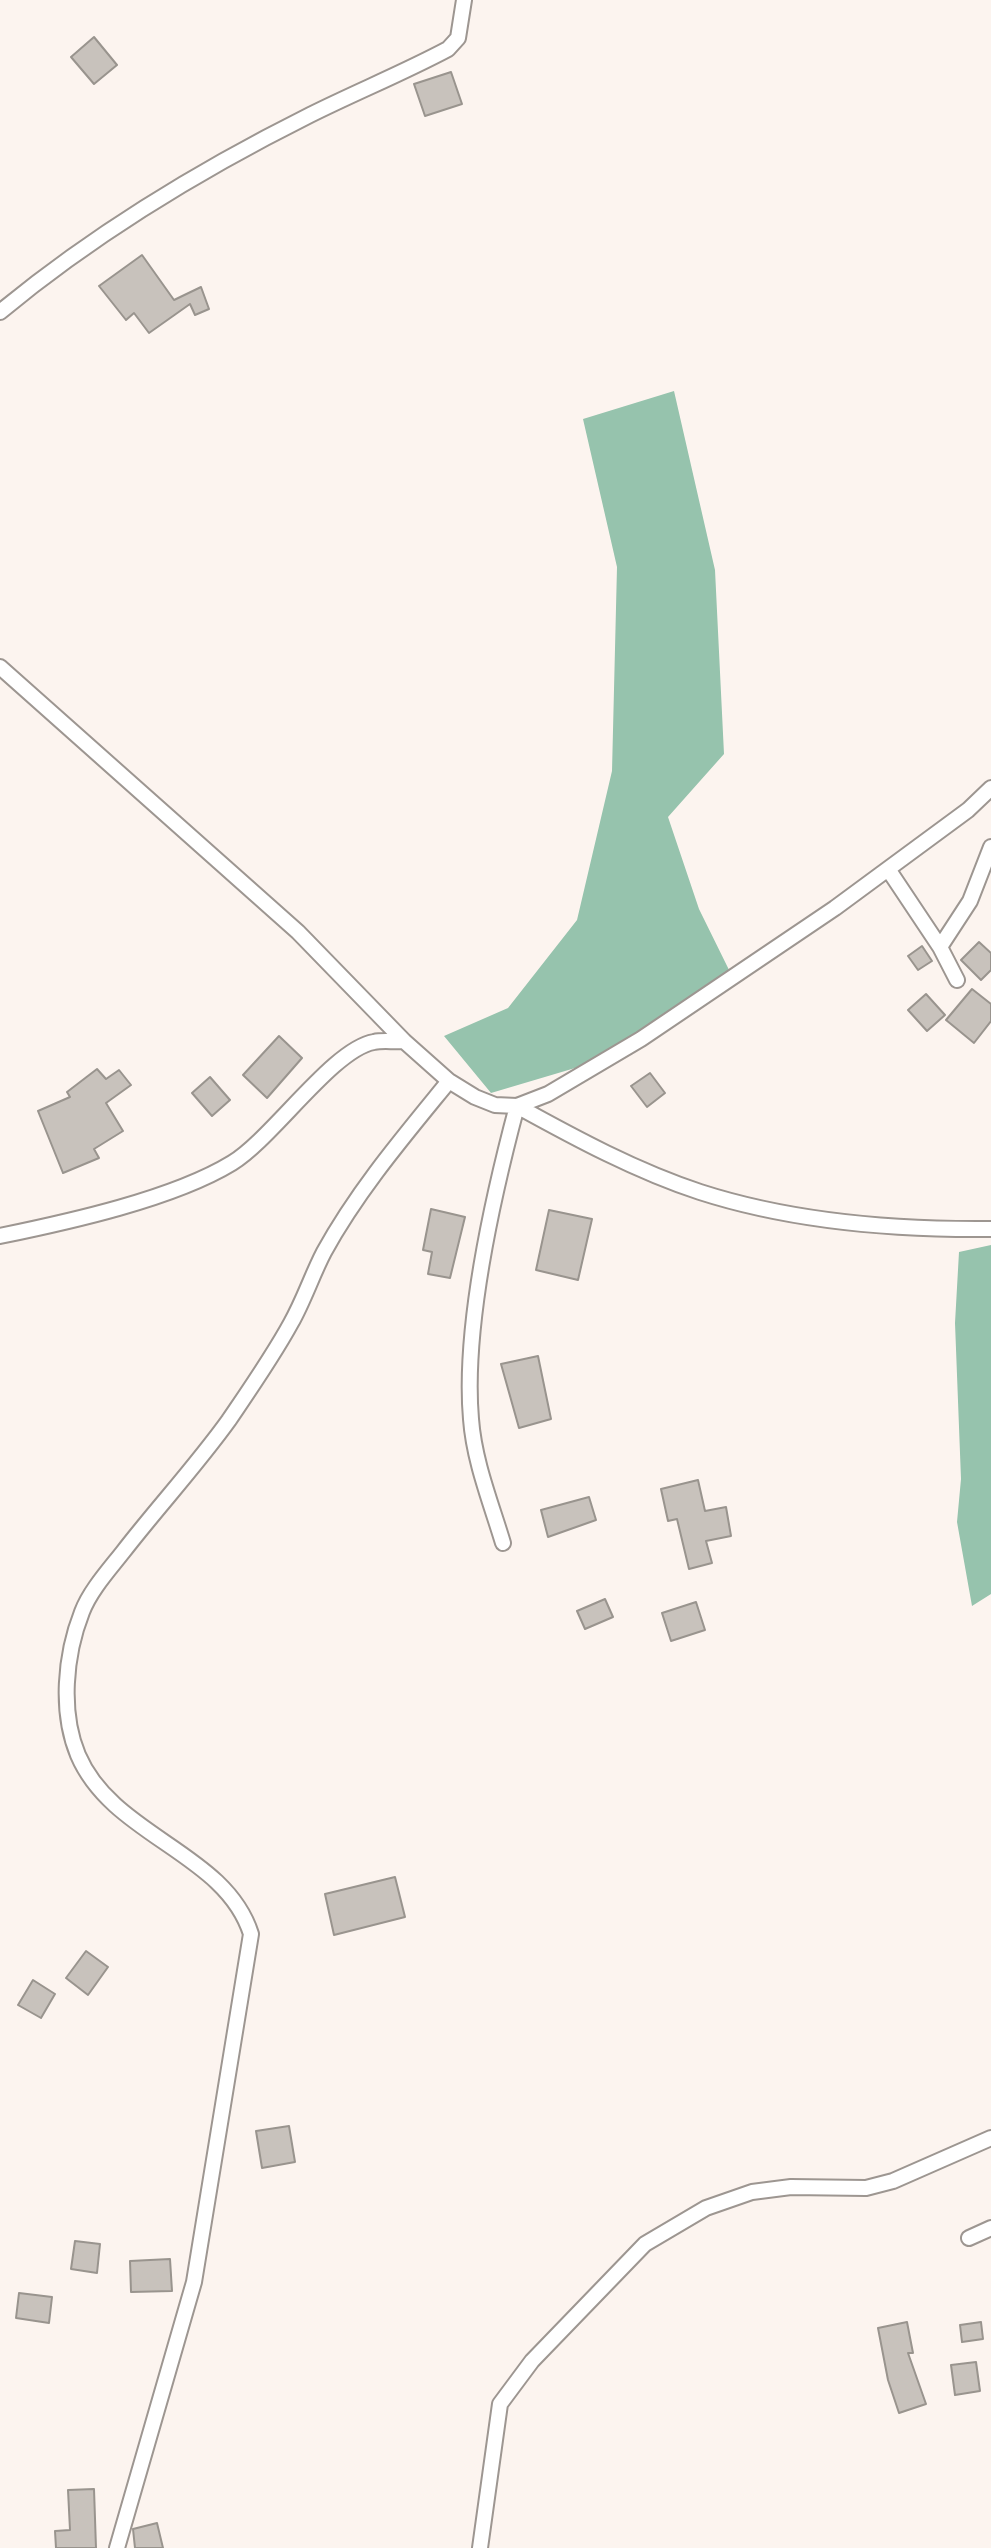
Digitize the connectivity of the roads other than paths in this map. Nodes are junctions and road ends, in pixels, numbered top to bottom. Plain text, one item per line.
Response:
1 (464, 0) edge
2 (0, 312) edge
3 (0, 667) edge
4 (991, 788) edge
5 (991, 847) edge
6 (888, 869) junction
7 (940, 947) junction
8 (957, 980) dead end
9 (404, 1041) junction
10 (449, 1081) junction
11 (517, 1106) junction
12 (991, 1229) edge
13 (0, 1236) edge
14 (503, 1543) dead end
15 (991, 2138) edge
16 (991, 2228) edge
17 (969, 2238) dead end
18 (117, 2548) edge
19 (480, 2548) edge

1 - 2 street
3 - 9 street
4 - 6 street
5 - 7 street
6 - 7 street
6 - 11 street
7 - 8 street
9 - 10 street
9 - 13 street
10 - 11 street
10 - 18 street
11 - 12 street
11 - 14 street
15 - 19 street
16 - 17 street

